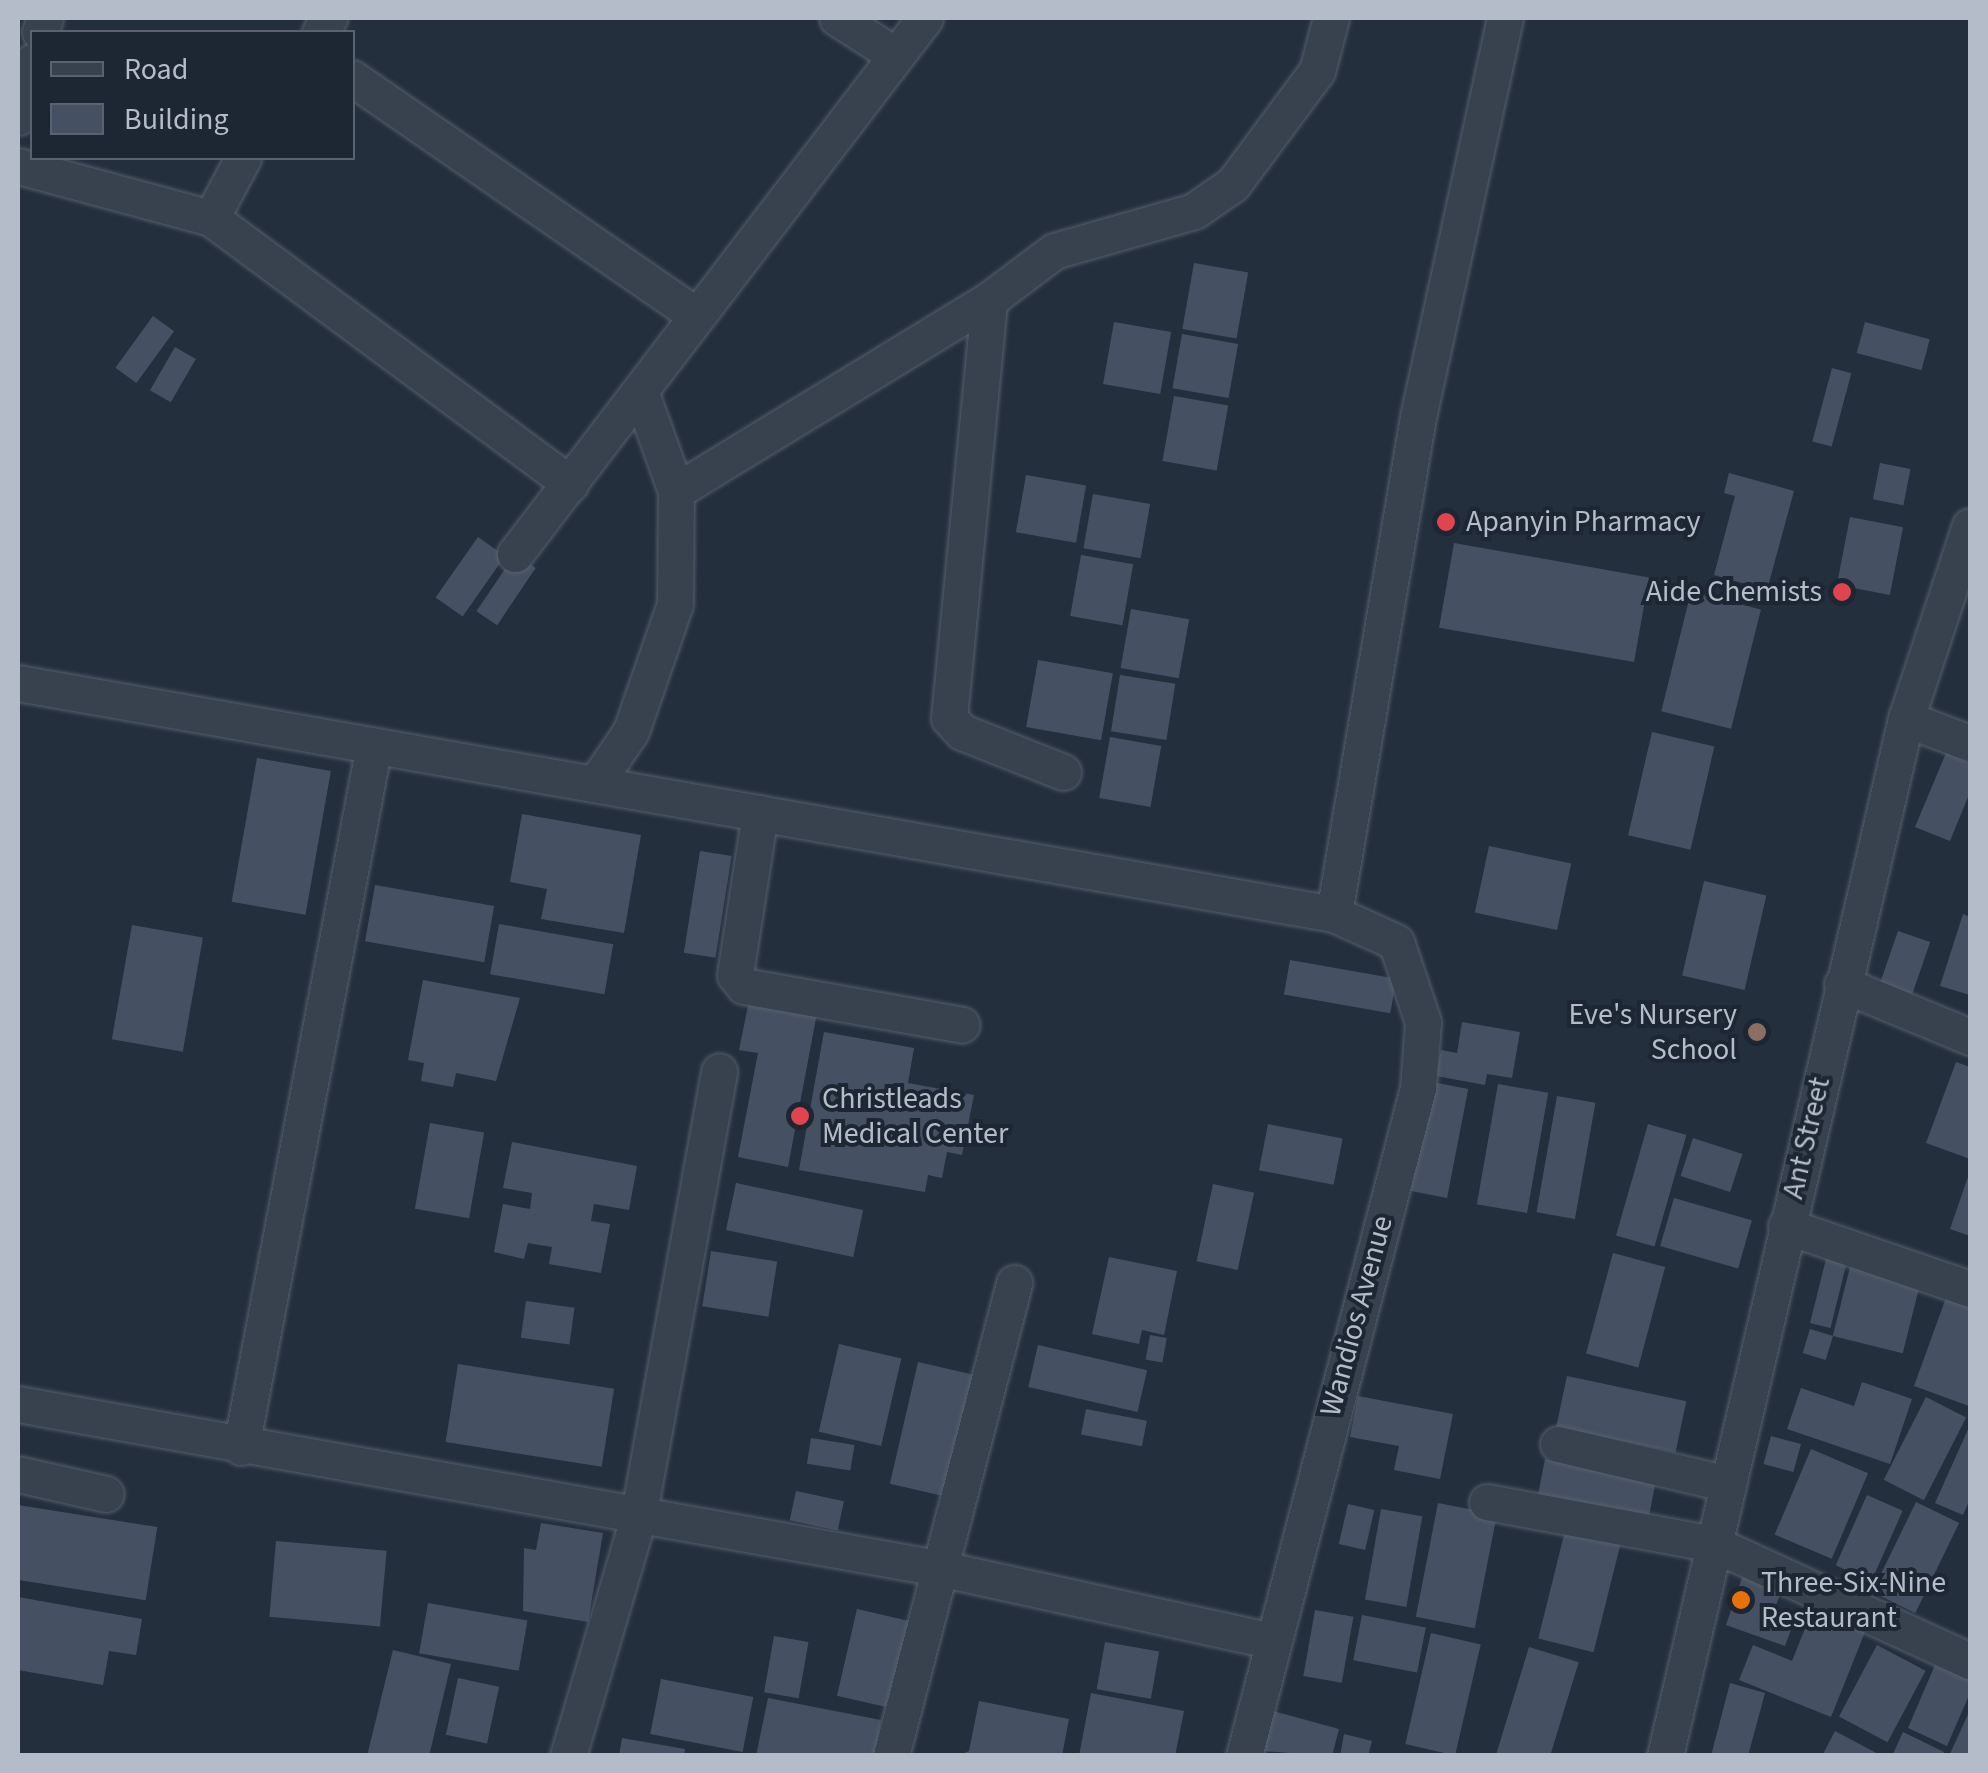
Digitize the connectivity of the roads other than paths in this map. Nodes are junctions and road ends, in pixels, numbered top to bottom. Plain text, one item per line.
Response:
1 (836, 18) edge
2 (925, 18) edge
3 (1331, 18) edge
4 (1504, 18) edge
5 (895, 55) junction
6 (30, 70) edge
7 (355, 80) edge
8 (18, 117) edge
9 (242, 160) edge
10 (18, 166) edge
11 (211, 218) junction
12 (989, 300) junction
13 (693, 313) junction
14 (640, 391) junction
15 (570, 484) junction
16 (676, 490) junction
17 (1970, 526) edge
18 (515, 554) dead end
19 (18, 683) edge
20 (1906, 718) junction
21 (1970, 742) edge
22 (374, 745) junction
23 (1063, 772) dead end
24 (595, 784) junction
25 (760, 813) junction
26 (1334, 914) junction
27 (1842, 984) junction
28 (962, 1026) dead end
29 (1970, 1036) edge
30 (719, 1071) dead end
31 (1786, 1226) junction
32 (1014, 1283) dead end
33 (1970, 1289) edge
34 (18, 1404) edge
35 (1558, 1444) dead end
36 (241, 1447) junction
37 (18, 1474) edge
38 (1728, 1484) junction
39 (106, 1494) dead end
40 (1487, 1502) dead end
41 (638, 1518) junction
42 (1714, 1544) junction
43 (938, 1568) junction
44 (1268, 1640) junction
45 (1970, 1661) edge
46 (568, 1756) edge
47 (891, 1756) edge
48 (1244, 1756) edge
49 (1666, 1756) edge

1 - 5 street
2 - 5 street
3 - 12 street
4 - 26 street
5 - 13 street
6 - 8 street
7 - 13 street
9 - 11 street
10 - 11 street
11 - 15 street
12 - 16 street
12 - 23 street
13 - 14 street
14 - 15 street
14 - 16 street
15 - 18 street
16 - 24 street
17 - 20 street, Ant Street
19 - 22 street, Wandios Avenue
20 - 21 street
20 - 27 street, Ant Street
22 - 24 street, Wandios Avenue
22 - 36 street
24 - 25 street, Wandios Avenue
25 - 26 street, Wandios Avenue
25 - 28 street
26 - 44 street, Wandios Avenue
27 - 29 street
27 - 31 street, Ant Street
30 - 41 street
31 - 33 street
31 - 38 street, Ant Street
32 - 43 street
34 - 36 street
35 - 38 street
36 - 41 street
37 - 39 street
38 - 42 street, Ant Street
40 - 42 street
41 - 43 street
41 - 46 street
42 - 45 street
42 - 49 street, Ant Street
43 - 44 street
43 - 47 street
44 - 48 street, Wandios Avenue

